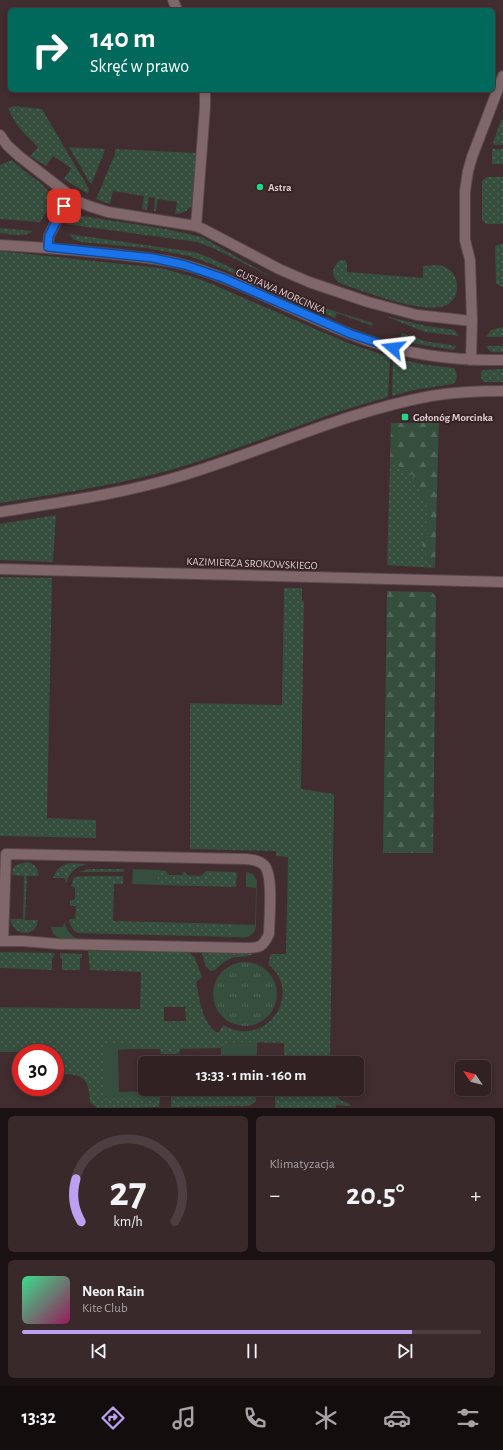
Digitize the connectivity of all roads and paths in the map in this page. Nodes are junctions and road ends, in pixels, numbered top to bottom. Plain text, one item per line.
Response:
1 (503, 76) edge
2 (205, 92) edge
3 (0, 134) edge
4 (69, 195) junction
5 (196, 226) junction
6 (0, 245) edge
7 (48, 247) junction
8 (472, 321) junction
9 (471, 360) junction
10 (503, 360) edge
11 (503, 391) edge
12 (0, 512) edge
13 (0, 569) edge
14 (503, 582) edge
15 (2, 941) edge

1 - 8 street
2 - 5 street
3 - 4 street
4 - 5 street
4 - 7 street
5 - 8 street
6 - 7 street, GUSTAWA MORCINKA
7 - 9 street, GUSTAWA MORCINKA
8 - 9 street
9 - 10 street, GUSTAWA MORCINKA
11 - 12 street
13 - 14 street, KAZIMIERZA SROKOWSKIEGO
15 - 15 street

